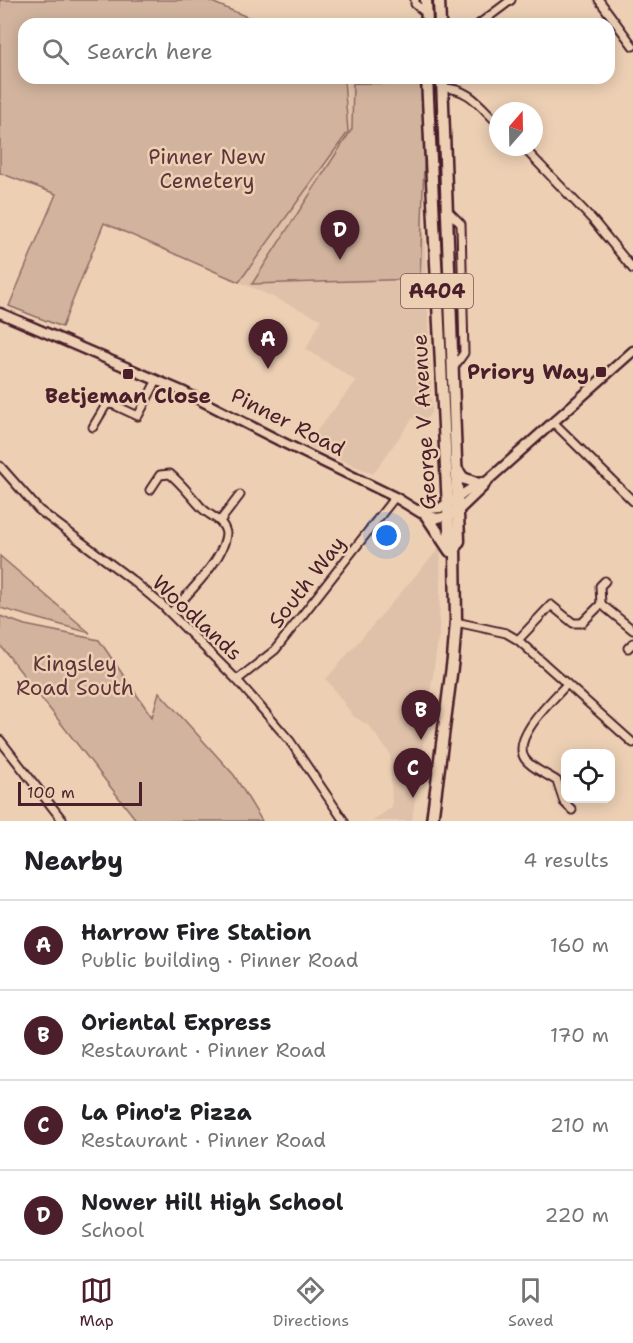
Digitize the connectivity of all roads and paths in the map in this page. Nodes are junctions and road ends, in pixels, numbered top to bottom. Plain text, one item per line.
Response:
1 (415, 0) edge
2 (426, 0) edge
3 (439, 0) edge
4 (511, 0) edge
5 (598, 0) edge
6 (427, 18) edge
7 (440, 18) edge
8 (487, 18) edge
9 (612, 18) edge
10 (615, 22) edge
11 (633, 46) edge
12 (427, 84) edge
13 (442, 84) edge
14 (444, 84) edge
15 (489, 115) edge
16 (532, 156) edge
17 (448, 211) junction
18 (449, 266) junction
19 (633, 269) edge
20 (435, 273) junction
21 (0, 313) edge
22 (633, 351) edge
23 (453, 369) junction
24 (157, 381) junction
25 (553, 422) junction
26 (93, 427) dead end
27 (0, 466) edge
28 (458, 471) junction
29 (482, 483) junction
30 (150, 490) dead end
31 (240, 495) dead end
32 (395, 496) junction
33 (633, 501) edge
34 (459, 504) junction
35 (448, 510) junction
36 (421, 512) junction
37 (220, 521) junction
38 (455, 552) junction
39 (605, 581) dead end
40 (601, 604) junction
41 (171, 613) junction
42 (456, 622) junction
43 (633, 630) edge
44 (518, 640) junction
45 (237, 680) junction
46 (567, 684) junction
47 (0, 740) edge
48 (633, 743) edge
49 (572, 810) dead end
50 (63, 821) edge
51 (344, 821) edge
52 (432, 821) edge

1 - 6 street
2 - 6 main road
3 - 7 main road
4 - 8 street
5 - 9 street
10 - 11 street
12 - 20 main road, George V Avenue / A404
13 - 17 main road, George V Avenue / A404
14 - 15 street
16 - 19 street
17 - 18 main road, George V Avenue / A404
17 - 23 street, George V Avenue
18 - 20 main road
18 - 23 main road, George V Avenue / A404
20 - 35 main road, George V Avenue / A404
21 - 24 street, Pinner Road
22 - 25 street
23 - 28 main road, George V Avenue / A404
24 - 26 street
24 - 32 street, Pinner Road
25 - 29 street
25 - 33 street
27 - 41 street, Woodlands
28 - 29 main road
28 - 34 main road, George V Avenue / A404
29 - 34 street
30 - 37 street
31 - 37 street
32 - 36 street, Pinner Road
32 - 45 street, South Way
34 - 35 street
34 - 38 main road, A404
35 - 36 street
35 - 38 main road, George V Avenue / A404
36 - 38 main road
37 - 41 street
38 - 42 main road, A404
39 - 40 street
40 - 43 street
40 - 44 street
41 - 45 street, Woodlands
42 - 44 street
42 - 52 main road, A404
44 - 46 street
45 - 51 street, Woodlands
46 - 48 street
46 - 49 street
47 - 50 street

